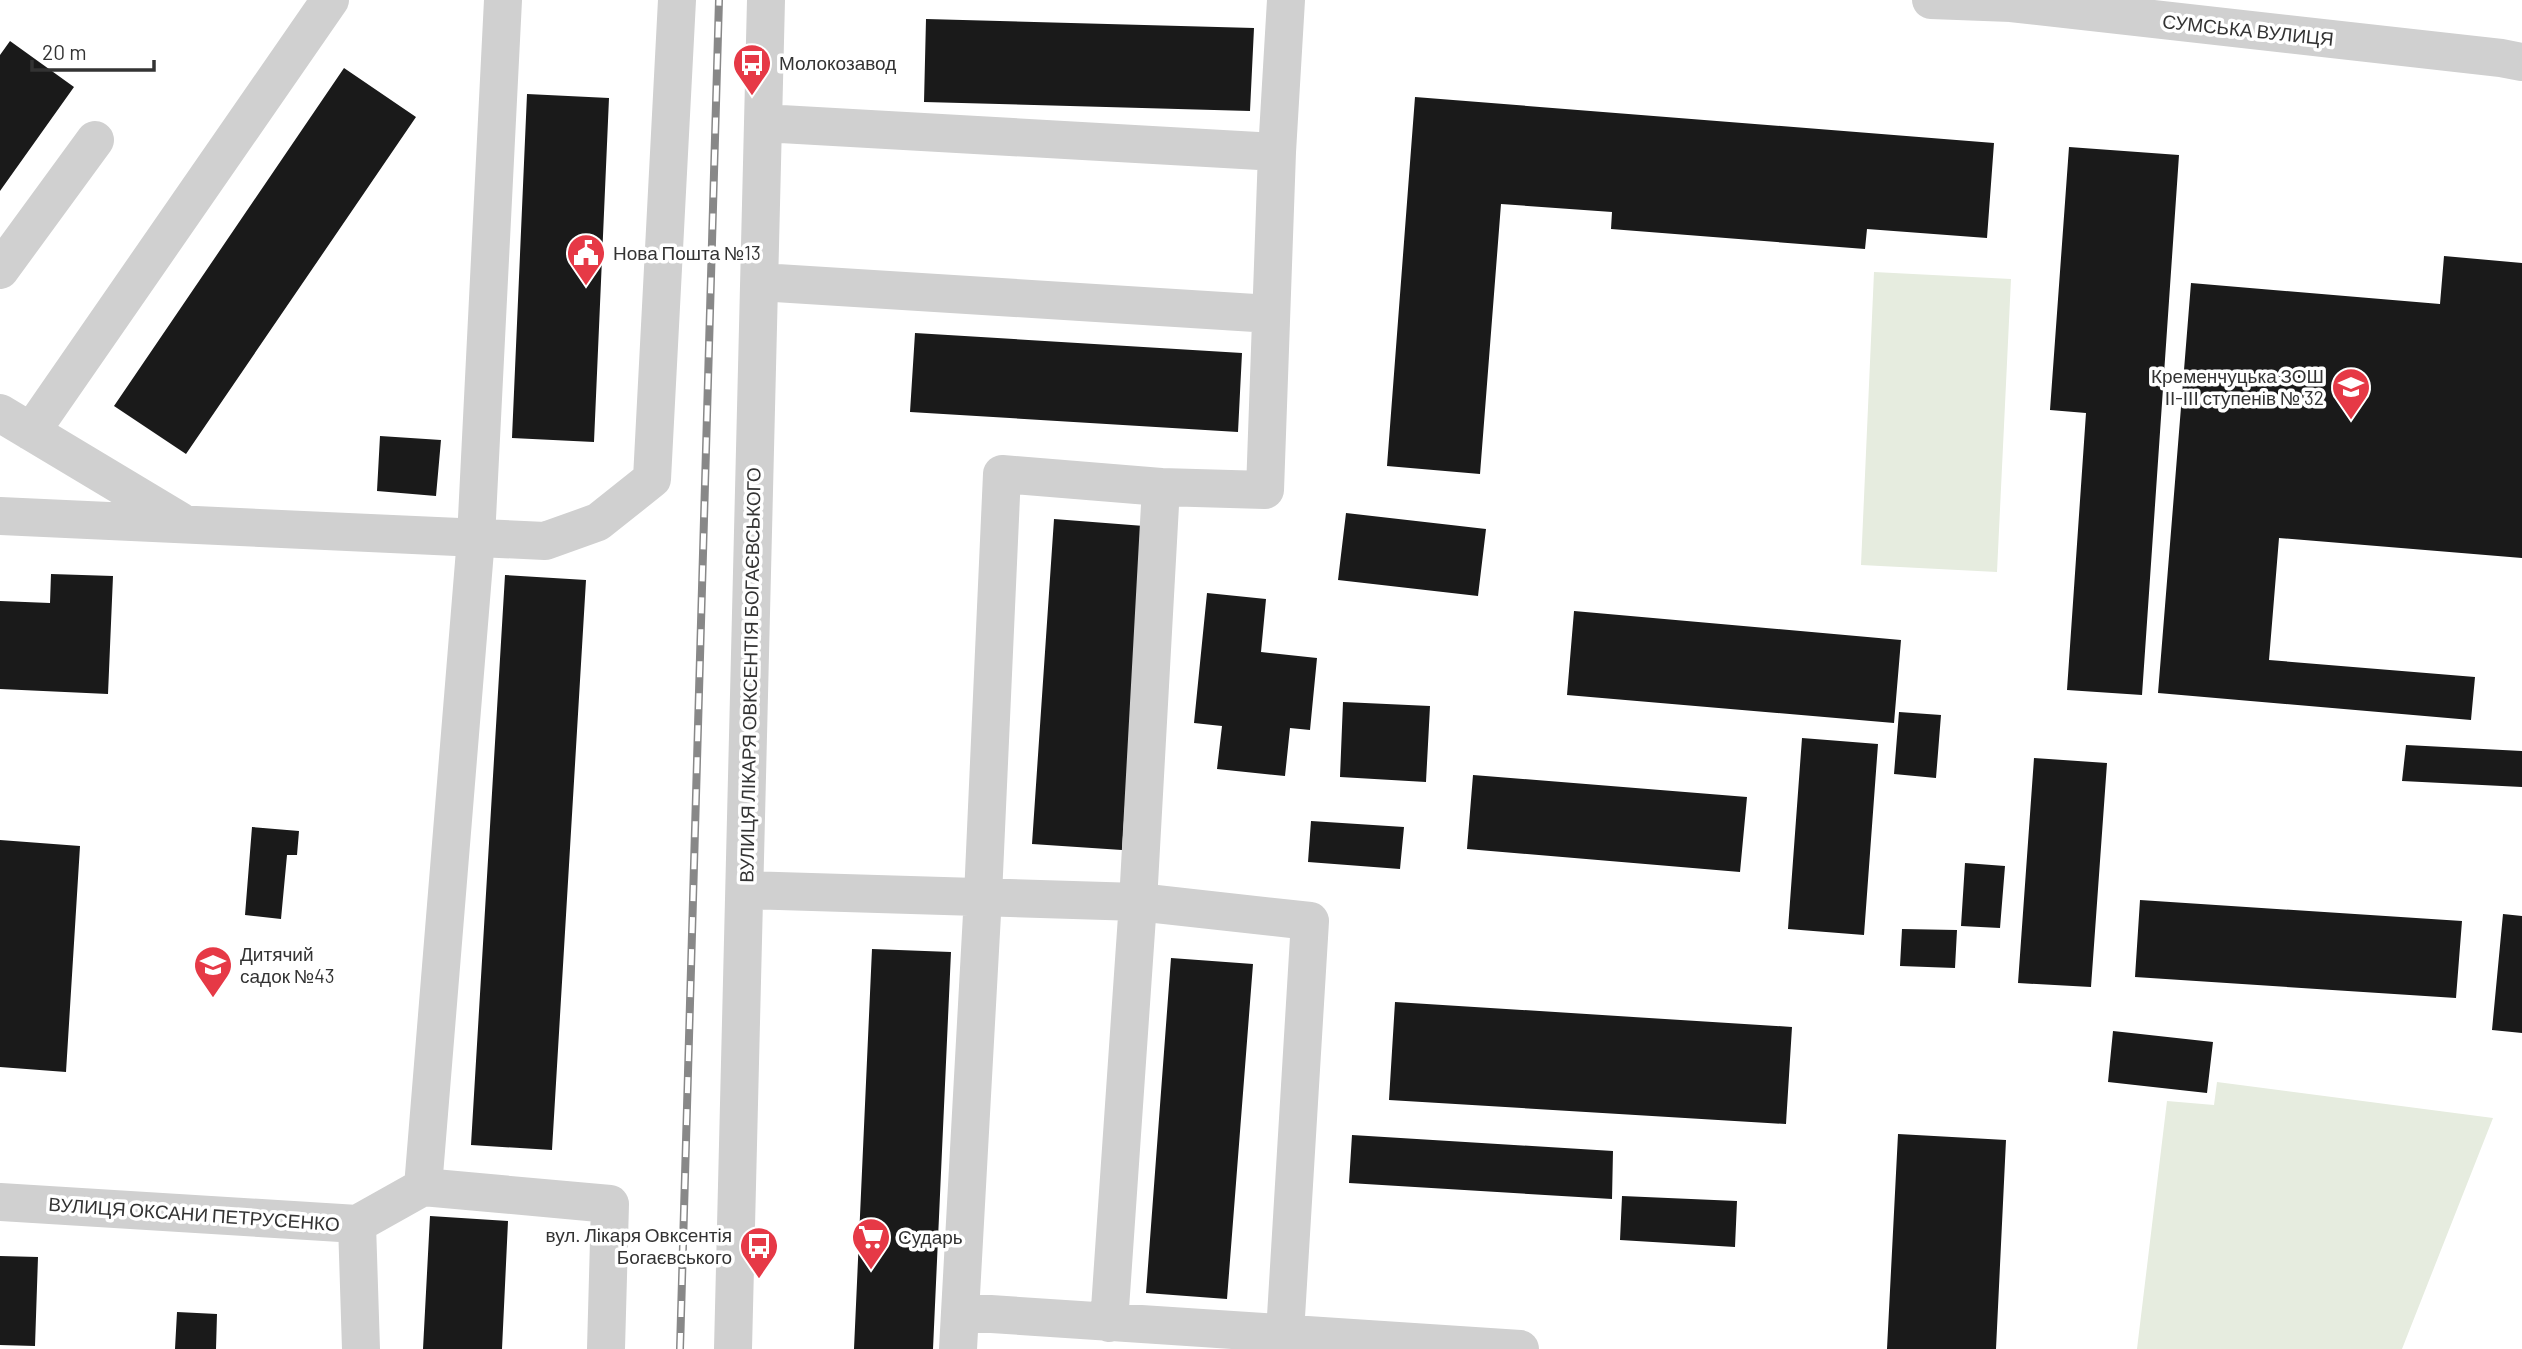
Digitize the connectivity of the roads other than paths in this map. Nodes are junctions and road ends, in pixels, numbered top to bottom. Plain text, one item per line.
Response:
1 (330, 0) edge
2 (503, 0) edge
3 (677, 0) edge
4 (766, 0) edge
5 (1286, 0) edge
6 (1931, 0) edge
7 (2522, 62) edge
8 (764, 123) junction
9 (95, 140) dead end
10 (1277, 152) junction
11 (0, 270) edge
12 (760, 282) junction
13 (1271, 314) junction
14 (15, 422) edge
15 (1161, 487) junction
16 (0, 516) edge
17 (184, 524) junction
18 (475, 538) junction
19 (745, 890) junction
20 (983, 896) junction
21 (1138, 902) junction
22 (423, 1186) junction
23 (0, 1202) edge
24 (357, 1224) junction
25 (960, 1312) junction
26 (1109, 1323) junction
27 (1285, 1333) junction
28 (361, 1349) edge
29 (606, 1349) edge
30 (733, 1349) edge
31 (958, 1349) edge
32 (1520, 1349) edge

1 - 14 street
2 - 18 street
3 - 18 street
4 - 8 street, ВУЛИЦЯ ЛІКАРЯ ОВКСЕНТІЯ БОГАЄВСЬКОГО
5 - 10 street
6 - 7 street, СУМСЬКА ВУЛИЦЯ
8 - 10 street
8 - 12 street, ВУЛИЦЯ ЛІКАРЯ ОВКСЕНТІЯ БОГАЄВСЬКОГО
9 - 11 street
10 - 13 street
12 - 13 street
12 - 19 street, ВУЛИЦЯ ЛІКАРЯ ОВКСЕНТІЯ БОГАЄВСЬКОГО
13 - 15 street
14 - 17 street
15 - 20 street
15 - 21 street
16 - 17 street
17 - 18 street
18 - 22 street
19 - 20 street
19 - 30 street, ВУЛИЦЯ ЛІКАРЯ ОВКСЕНТІЯ БОГАЄВСЬКОГО
20 - 21 street
20 - 25 street
21 - 26 street
21 - 27 street
22 - 24 street, ВУЛИЦЯ ОКСАНИ ПЕТРУСЕНКО
22 - 29 street
23 - 24 street, ВУЛИЦЯ ОКСАНИ ПЕТРУСЕНКО
24 - 28 street
25 - 26 street
25 - 31 street
26 - 27 street
27 - 32 street

